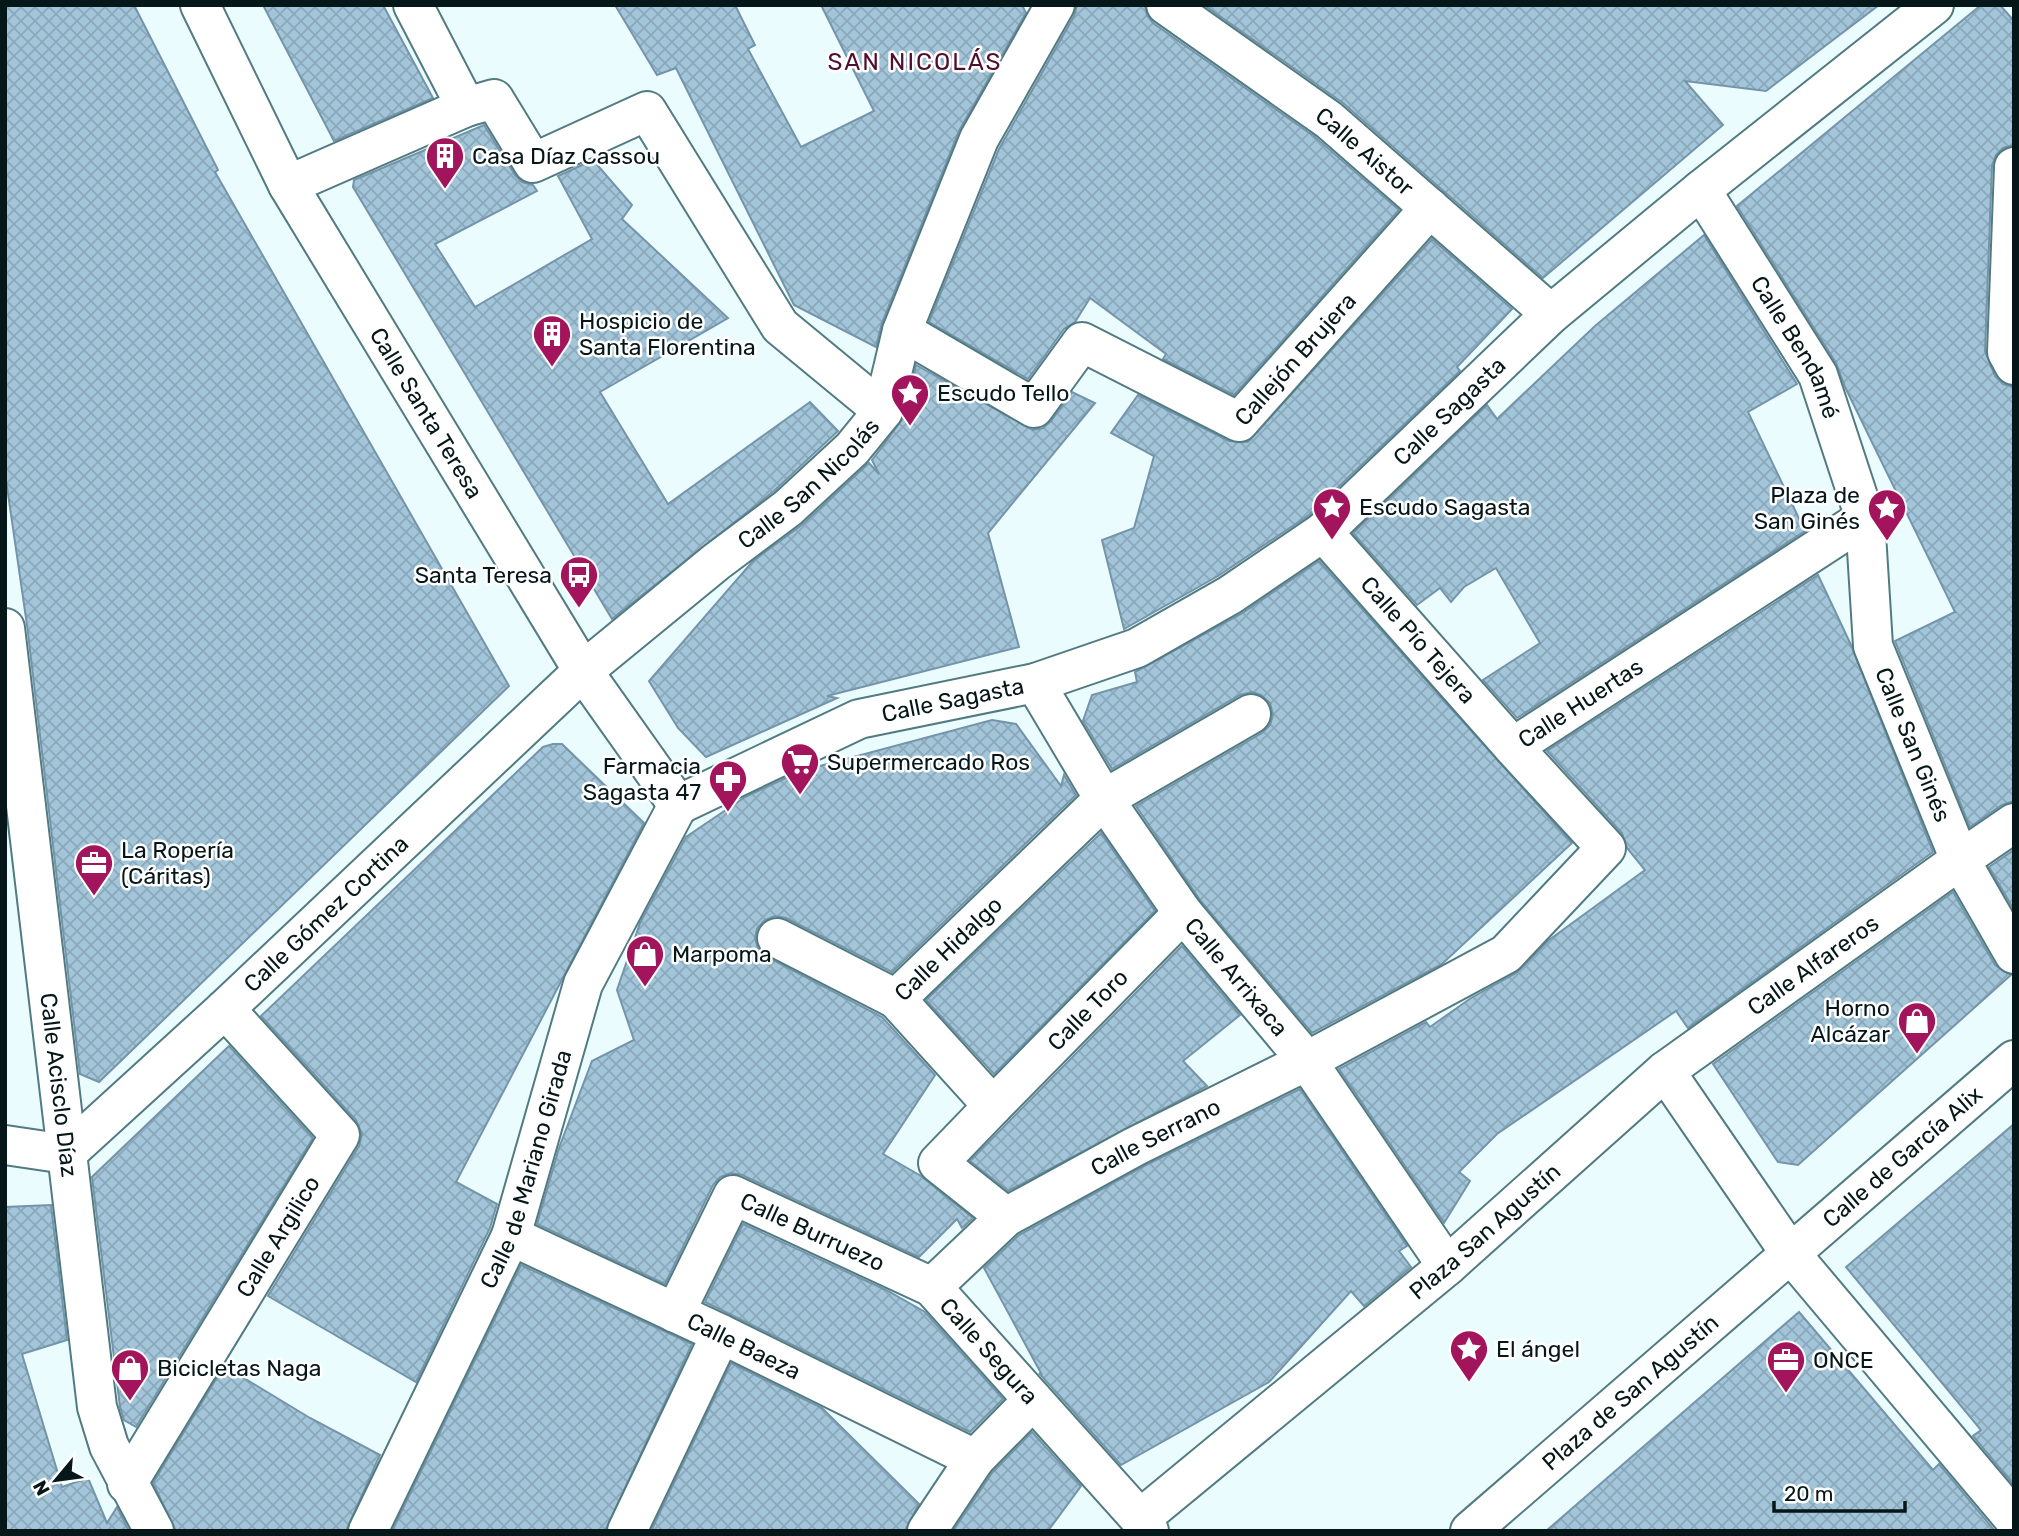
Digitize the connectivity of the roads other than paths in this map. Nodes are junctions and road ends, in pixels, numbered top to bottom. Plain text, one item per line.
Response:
1 (200, 5) edge
2 (413, 5) edge
3 (1055, 5) edge
4 (1166, 5) edge
5 (1934, 5) edge
6 (466, 107) junction
7 (2014, 167) edge
8 (288, 185) junction
9 (1701, 190) junction
10 (1430, 208) junction
11 (1551, 314) junction
12 (902, 331) junction
13 (2014, 365) edge
14 (883, 411) junction
15 (1865, 518) junction
16 (1323, 532) junction
17 (5, 628) edge
18 (6, 634) edge
19 (583, 671) junction
20 (1035, 684) junction
21 (1251, 715) dead end
22 (1513, 747) junction
23 (1104, 799) junction
24 (678, 806) junction
25 (2014, 823) edge
26 (1960, 860) junction
27 (1183, 913) junction
28 (778, 937) dead end
29 (2014, 954) edge
30 (896, 999) junction
31 (225, 1009) junction
32 (2014, 1060) edge
33 (1307, 1061) junction
34 (1665, 1071) junction
35 (993, 1107) junction
36 (5, 1145) edge
37 (66, 1154) junction
38 (1006, 1217) junction
39 (511, 1236) junction
40 (1790, 1253) junction
41 (1447, 1266) junction
42 (932, 1287) junction
43 (675, 1313) junction
44 (721, 1334) junction
45 (1033, 1400) junction
46 (975, 1460) junction
47 (127, 1484) junction
48 (2014, 1519) edge
49 (1144, 1525) edge
50 (154, 1531) edge
51 (368, 1531) edge
52 (626, 1531) edge
53 (927, 1531) edge
54 (1470, 1531) edge

1 - 8 street, Calle Santa Teresa
2 - 6 street
3 - 12 street, Calle San Nicolás
4 - 10 street, Calle Aistor
5 - 9 street, Calle Sagasta
6 - 8 street
6 - 14 street
7 - 13 street
8 - 19 street, Calle Santa Teresa
9 - 11 street, Calle Sagasta
9 - 15 street, Calle Bendamé
10 - 11 street, Calle Aistor
10 - 12 street, Callejón Brujera
11 - 16 street, Calle Sagasta
12 - 14 street, Calle San Nicolás
14 - 19 street, Calle San Nicolás
15 - 22 street, Calle Huertas
15 - 26 street, Calle San Ginés
16 - 20 street, Calle Sagasta
16 - 22 street, Calle Pío Tejera
17 - 18 street, Calle Acisclo Díaz
18 - 37 street, Calle Acisclo Díaz
19 - 24 street, Calle Santa Teresa
19 - 31 street, Calle Gómez Cortina
20 - 23 street, Calle Arrixaca
20 - 24 street, Calle Sagasta
21 - 23 street, Calle Hidalgo
22 - 33 street, Calle Huertas
23 - 27 street, Calle Arrixaca
23 - 30 street, Calle Hidalgo
24 - 39 street, Calle de Mariano Girada
25 - 26 street, Calle Alfareros
26 - 29 street, Calle San Ginés
26 - 34 street, Calle Alfareros
27 - 33 street, Calle Arrixaca
27 - 35 street, Calle Toro
28 - 30 street
30 - 35 street, Calle Hidalgo
31 - 37 street, Calle Gómez Cortina
31 - 47 street, Calle Argilico
32 - 40 street, Calle de García Alix
33 - 38 street, Calle Serrano
33 - 41 street, Calle Arrixaca
34 - 40 street
34 - 41 street, Plaza San Agustín
35 - 38 street
36 - 37 street
37 - 47 street, Calle Acisclo Díaz
38 - 42 street, Calle Segura
39 - 43 street, Calle Baeza
39 - 51 street, Calle de Mariano Girada
40 - 48 street
40 - 54 street, Plaza de San Agustín
41 - 49 street, Plaza San Agustín
42 - 43 street, Calle Burruezo
42 - 45 street, Calle Segura
43 - 44 street, Calle Baeza
44 - 46 street, Calle Baeza
44 - 52 street
45 - 46 street
45 - 49 street, Calle Segura
46 - 53 street
47 - 50 street, Calle Acisclo Díaz

